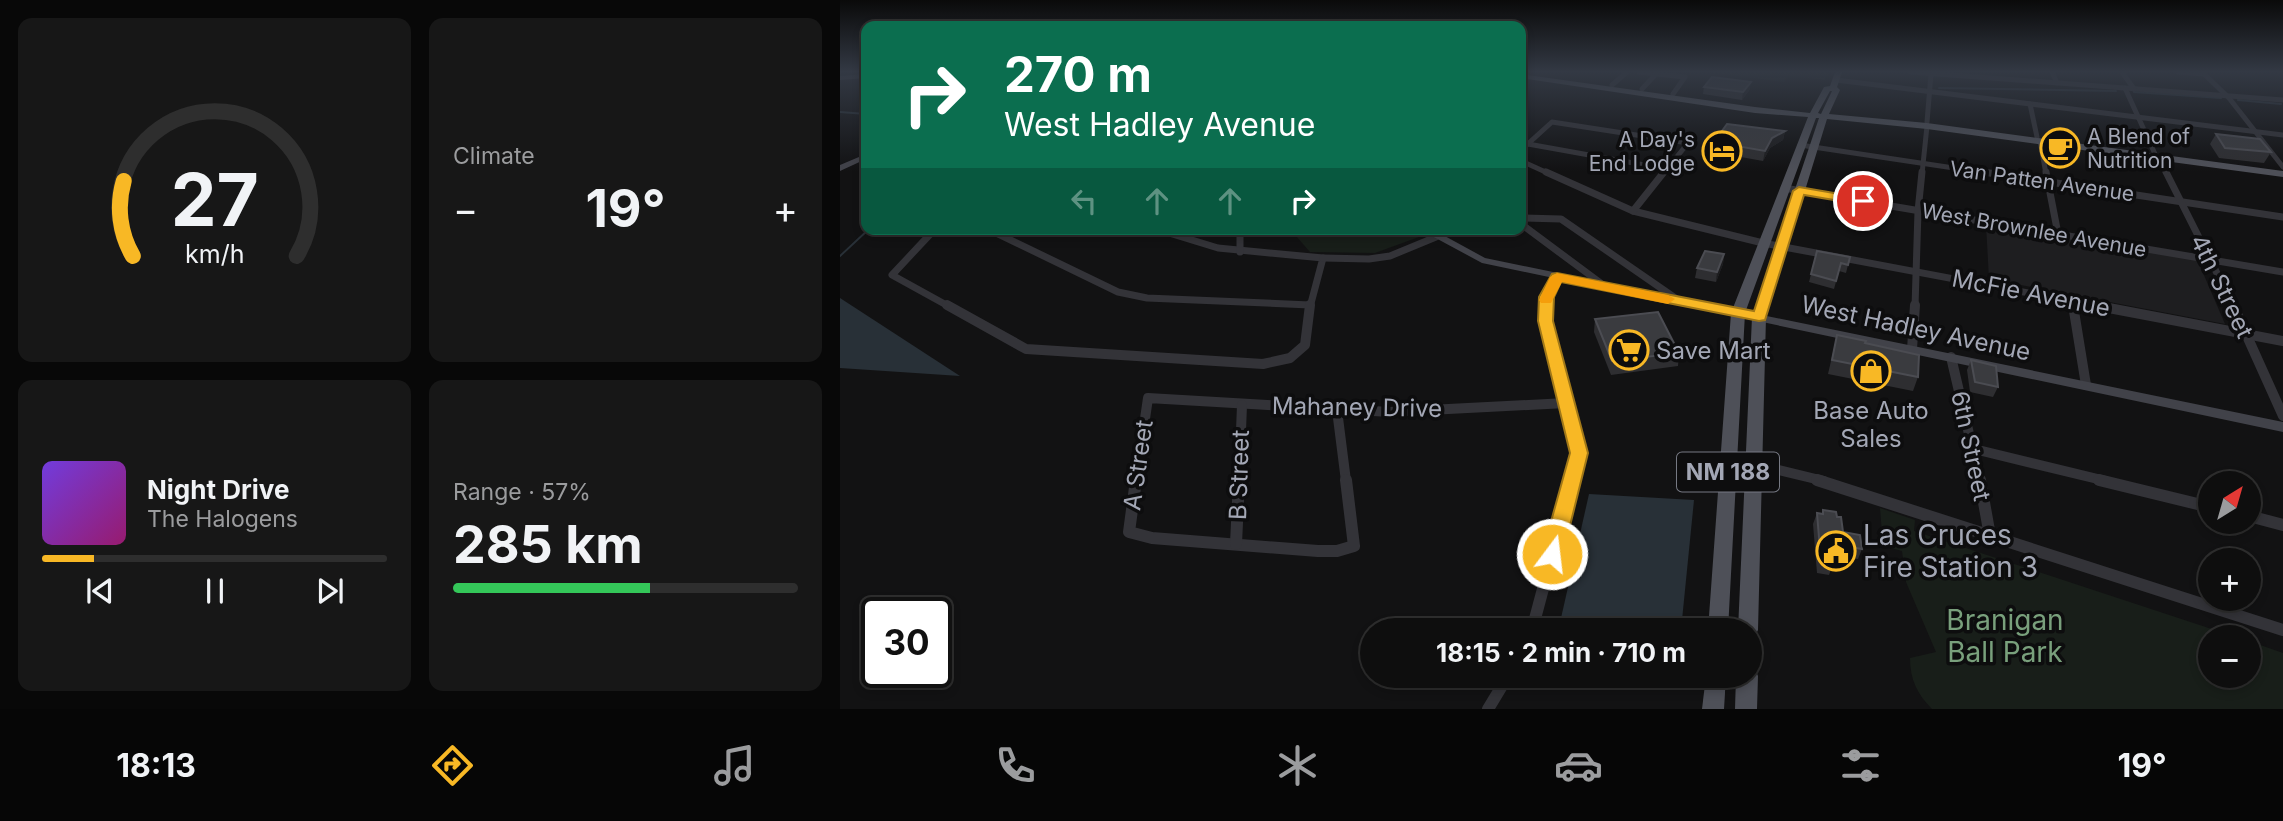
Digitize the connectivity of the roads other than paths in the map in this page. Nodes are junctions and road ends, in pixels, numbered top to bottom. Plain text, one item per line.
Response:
1 (1744, 105) edge
2 (1748, 105) edge
3 (1821, 105) edge
4 (1826, 105) edge
5 (1836, 105) edge
6 (1929, 105) edge
7 (2030, 105) edge
8 (2039, 105) edge
9 (2131, 105) edge
10 (2233, 105) edge
11 (1794, 112) junction
12 (1817, 117) junction
13 (1868, 117) junction
14 (2136, 117) junction
15 (1846, 119) junction
16 (1927, 124) junction
17 (2254, 132) junction
18 (2283, 135) edge
19 (2039, 139) junction
20 (1528, 144) joint
21 (1800, 145) junction
22 (1814, 147) junction
23 (2157, 156) junction
24 (861, 158) edge
25 (1526, 163) edge
26 (1925, 163) junction
27 (840, 168) edge
28 (1667, 169) junction
29 (2283, 171) edge
30 (2047, 182) junction
31 (1784, 188) junction
32 (1799, 191) junction
33 (2180, 201) junction
34 (1633, 211) junction
35 (1918, 211) junction
36 (2283, 217) edge
37 (1526, 218) edge
38 (1526, 228) edge
39 (2059, 234) junction
40 (930, 235) edge
41 (1000, 235) edge
42 (1170, 235) edge
43 (1240, 235) edge
44 (1433, 235) edge
45 (1436, 237) junction
46 (1763, 243) junction
47 (1780, 246) junction
48 (1240, 252) junction
49 (1323, 258) junction
50 (2208, 260) junction
51 (1918, 271) junction
52 (2283, 272) edge
53 (1557, 277) junction
54 (1606, 287) junction
55 (2071, 301) junction
56 (1681, 302) junction
57 (1310, 305) junction
58 (1738, 313) junction
59 (1759, 317) junction
60 (2247, 334) junction
61 (2283, 341) edge
62 (1912, 349) junction
63 (1951, 357) junction
64 (2086, 385) junction
65 (1148, 398) joint
66 (1566, 403) junction
67 (1242, 405) junction
68 (1337, 410) junction
69 (2283, 416) edge
70 (2283, 427) edge
71 (1974, 449) junction
72 (1753, 464) junction
73 (2198, 504) edge
74 (2261, 519) edge
75 (2283, 525) edge
76 (1990, 536) junction
77 (1236, 544) junction
78 (1535, 618) edge
79 (1719, 618) edge
80 (1748, 618) edge
81 (2283, 629) edge
82 (1501, 688) edge
83 (1715, 688) edge
84 (1747, 688) edge
85 (1488, 709) edge
86 (1713, 709) edge
87 (1746, 709) edge

1 - 11 main road
2 - 11 main road
3 - 12 main road
4 - 12 main road
5 - 13 main road
6 - 16 street
7 - 19 street
8 - 14 street
9 - 14 street, 4th Street
10 - 17 street
11 - 12 main road
11 - 12 main road
12 - 13 main road
12 - 15 main road
12 - 15 main road
12 - 21 main road, NM 188
12 - 22 main road, NM 188
13 - 16 main road
14 - 17 street
14 - 23 street, 4th Street
15 - 16 main road
16 - 19 main road
16 - 26 street
17 - 18 street
17 - 29 street
19 - 23 main road
19 - 30 street
20 - 28 street
20 - 28 street
21 - 22 street, Van Patten Avenue
21 - 31 main road, NM 188
22 - 26 street, Van Patten Avenue
22 - 32 main road, NM 188
23 - 29 main road
23 - 33 street, 4th Street
24 - 27 street
25 - 34 street, McFie Avenue
26 - 30 street, Van Patten Avenue
26 - 35 street
28 - 34 street
30 - 33 street, Van Patten Avenue
30 - 39 street
31 - 32 street, West Brownlee Avenue
31 - 46 main road, NM 188
32 - 35 street, West Brownlee Avenue
32 - 47 main road, NM 188
33 - 36 street, Van Patten Avenue
33 - 50 street, 4th Street
34 - 46 street, McFie Avenue
35 - 39 street, West Brownlee Avenue
35 - 51 street
37 - 56 street
38 - 54 street
39 - 50 street, West Brownlee Avenue
40 - 57 street
41 - 57 street
42 - 48 street
43 - 48 street
44 - 45 street, West Hadley Avenue
45 - 49 street
45 - 53 street, West Hadley Avenue
46 - 47 street, McFie Avenue
46 - 58 main road, NM 188
47 - 51 street, McFie Avenue
47 - 59 main road, NM 188
48 - 49 street
49 - 57 street
50 - 52 street, West Brownlee Avenue
50 - 60 street, 4th Street
51 - 55 street, McFie Avenue
51 - 62 street
53 - 54 street, West Hadley Avenue
53 - 66 street
54 - 56 street, West Hadley Avenue
55 - 60 street, McFie Avenue
55 - 64 street
56 - 58 street, West Hadley Avenue
58 - 59 street, West Hadley Avenue
58 - 79 main road, NM 188
59 - 62 street, West Hadley Avenue
59 - 72 main road, NM 188
60 - 61 street, McFie Avenue
60 - 69 street, 4th Street
62 - 63 street, West Hadley Avenue
63 - 64 street, West Hadley Avenue
63 - 71 street, 6th Street
64 - 70 street, West Hadley Avenue
65 - 67 street, Mahaney Drive
65 - 77 street, A Street
66 - 68 street, Mahaney Drive
66 - 78 street
67 - 68 street, Mahaney Drive
67 - 77 street, B Street
68 - 77 street
71 - 73 street
71 - 76 street, 6th Street
72 - 76 street
72 - 80 main road, NM 188
74 - 75 street
76 - 81 street
82 - 85 street
83 - 86 main road
84 - 87 main road

